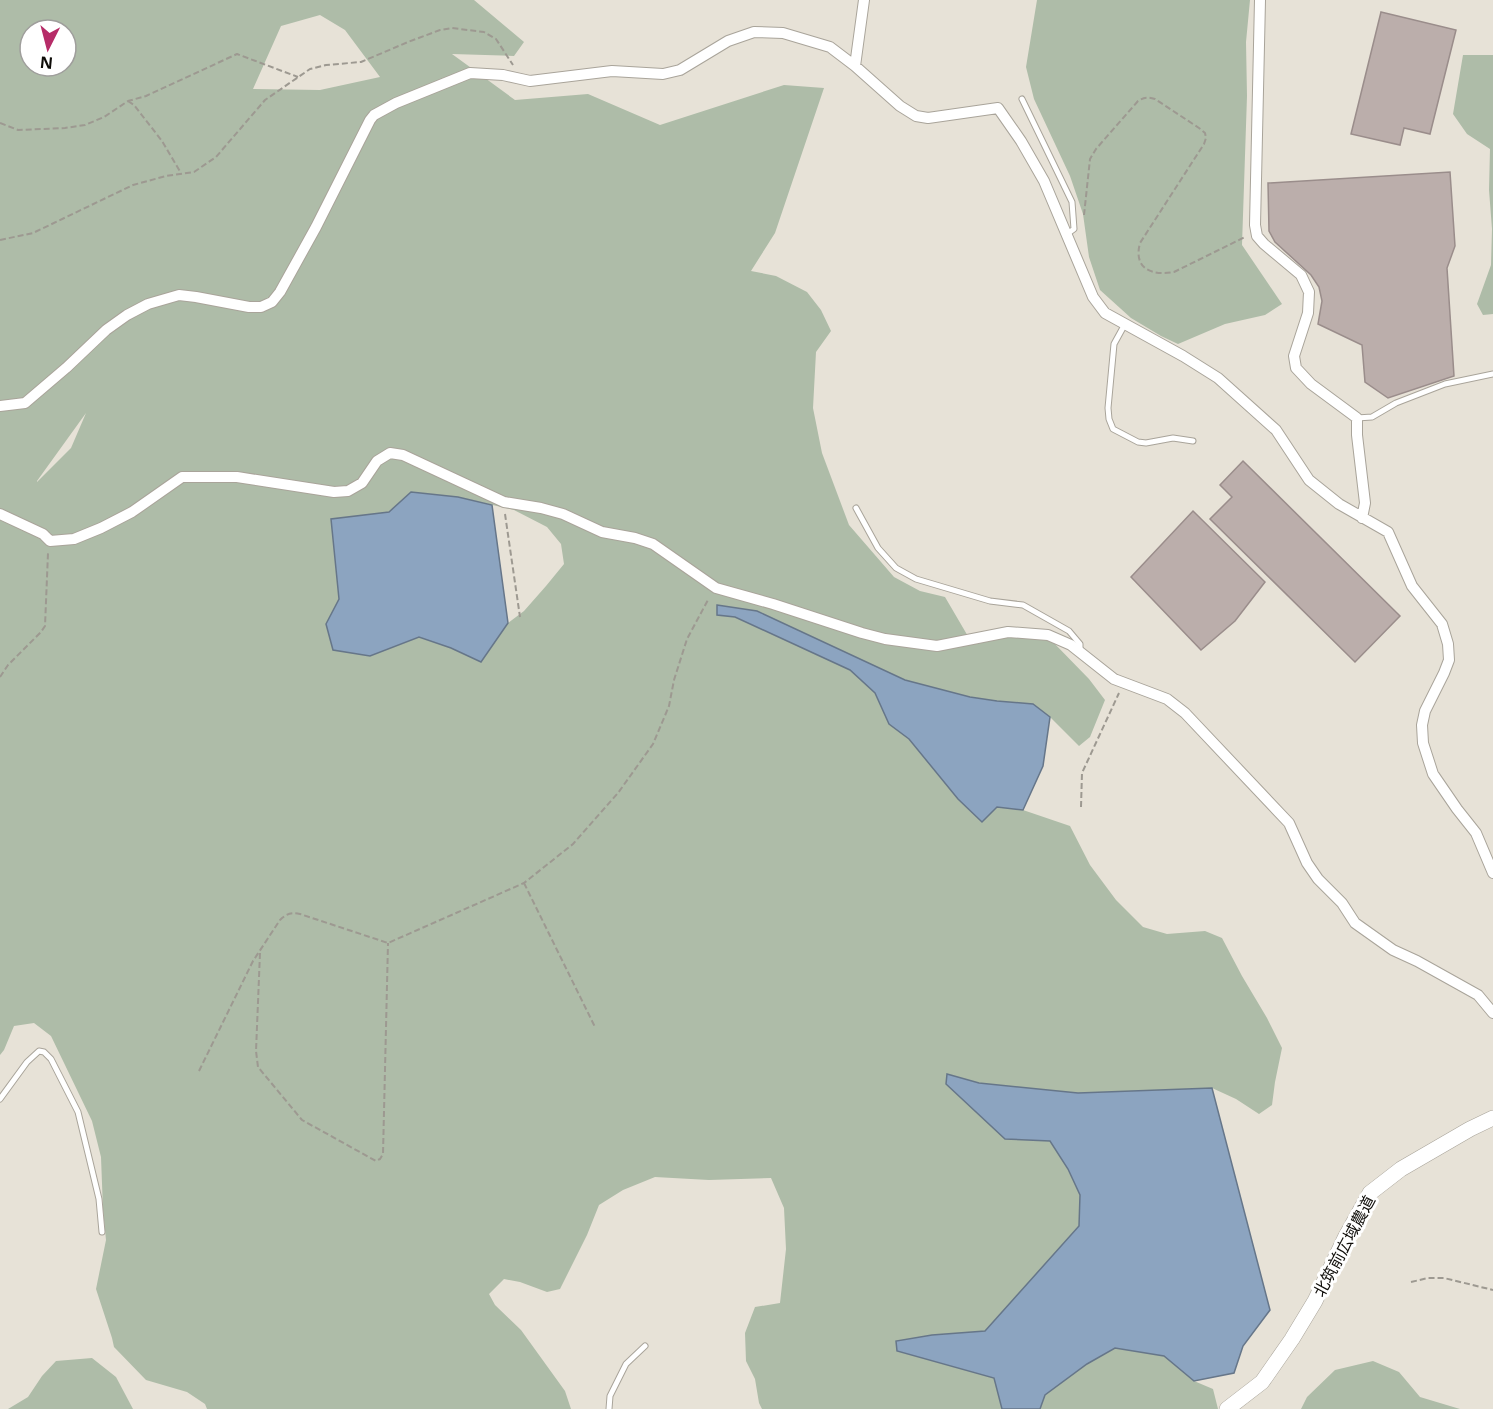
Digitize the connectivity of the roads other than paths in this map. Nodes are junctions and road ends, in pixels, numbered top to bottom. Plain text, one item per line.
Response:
1 (864, 0) edge
2 (1260, 0) edge
3 (855, 66) junction
4 (1022, 99) dead end
5 (1067, 234) junction
6 (1125, 324) junction
7 (1493, 374) edge
8 (0, 406) edge
9 (1357, 418) junction
10 (1193, 441) dead end
11 (856, 508) dead end
12 (0, 514) edge
13 (1362, 518) junction
14 (1080, 652) junction
15 (1493, 873) edge
16 (1493, 1012) edge
17 (0, 1099) edge
18 (1493, 1118) edge
19 (102, 1232) dead end
20 (645, 1346) dead end
21 (609, 1409) edge
22 (1227, 1409) edge

1 - 3 street
2 - 9 street
3 - 5 street
3 - 8 street
4 - 5 lane
5 - 6 street
6 - 10 lane
6 - 13 street
7 - 9 lane
9 - 13 street
11 - 14 lane
12 - 14 street
13 - 15 street
14 - 16 street
17 - 19 lane
18 - 22 street, 北筑前広域農道
20 - 21 lane

